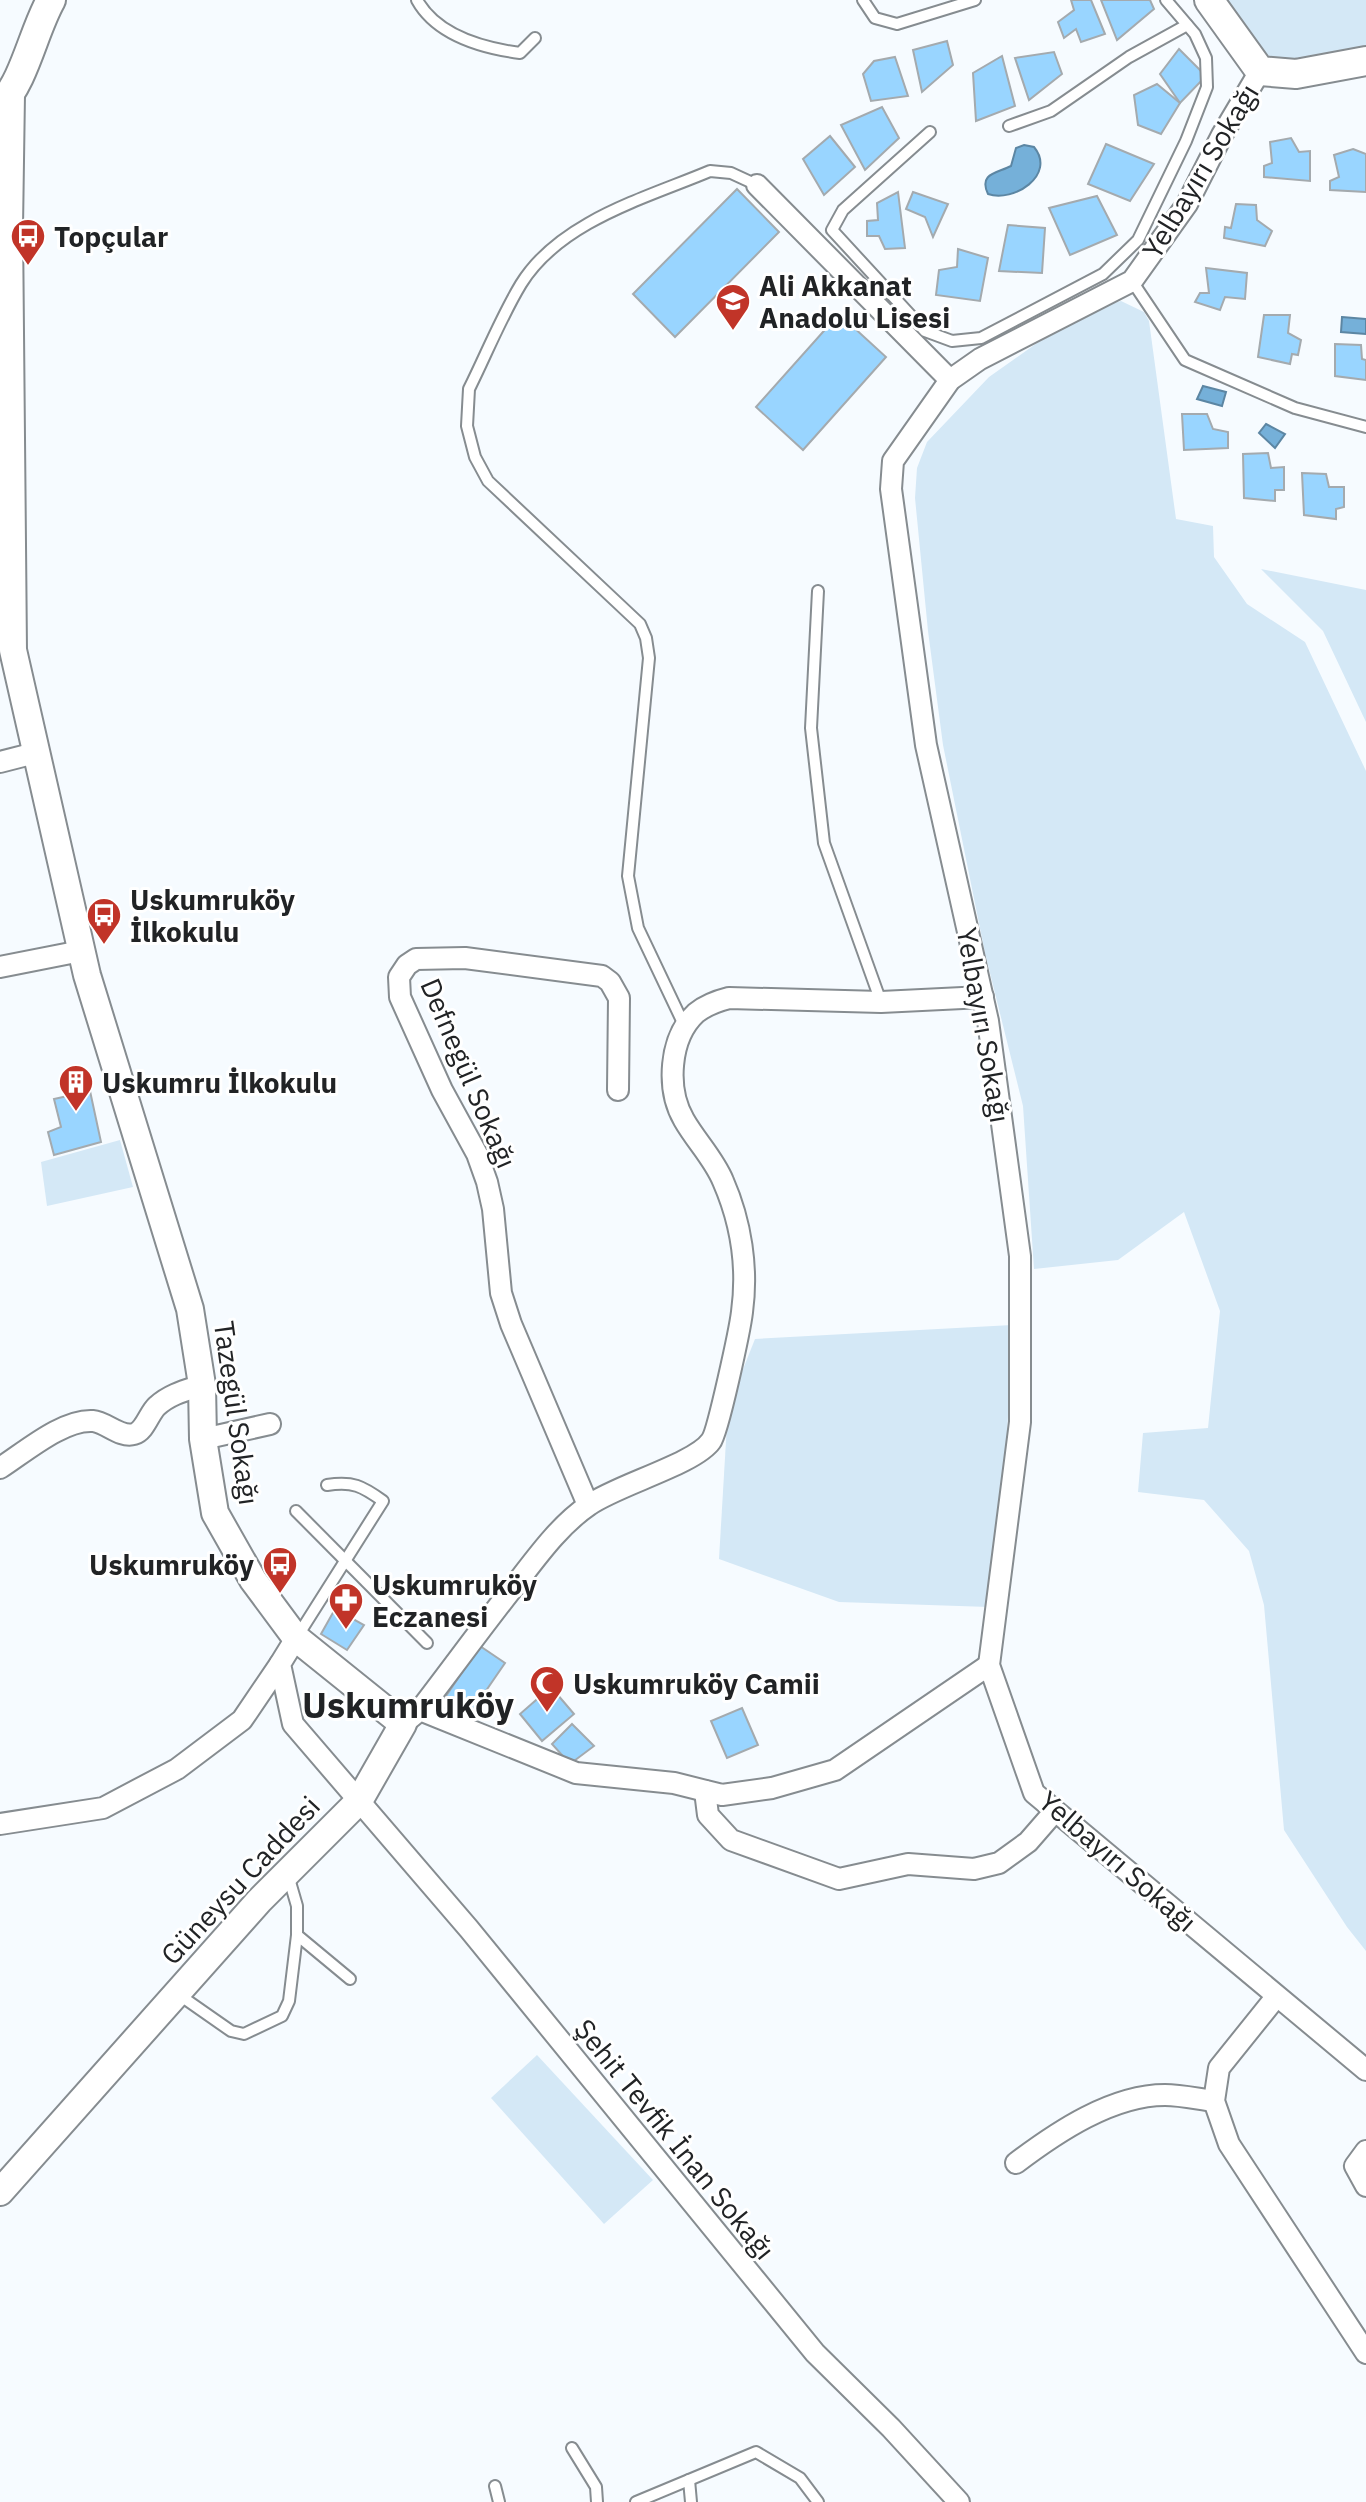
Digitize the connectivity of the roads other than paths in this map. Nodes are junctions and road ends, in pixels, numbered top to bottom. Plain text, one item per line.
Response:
1 (51, 0) edge
2 (417, 0) edge
3 (863, 0) edge
4 (975, 0) edge
5 (1166, 0) edge
6 (1209, 0) edge
7 (1187, 25) junction
8 (535, 38) dead end
9 (1366, 61) edge
10 (1260, 71) junction
11 (6, 100) edge
12 (1009, 126) dead end
13 (930, 132) dead end
14 (757, 185) joint
15 (1132, 281) junction
16 (950, 380) junction
17 (5, 422) edge
18 (1366, 427) edge
19 (818, 591) dead end
20 (6, 652) edge
21 (35, 753) junction
22 (0, 762) edge
23 (81, 951) junction
24 (0, 967) edge
25 (983, 997) junction
26 (881, 1002) junction
27 (685, 1027) junction
28 (618, 1090) dead end
29 (202, 1385) junction
30 (270, 1424) dead end
31 (203, 1439) junction
32 (0, 1468) edge
33 (327, 1485) dead end
34 (588, 1505) junction
35 (296, 1511) dead end
36 (344, 1561) junction
37 (296, 1638) junction
38 (427, 1643) dead end
39 (280, 1664) junction
40 (989, 1665) junction
41 (411, 1717) junction
42 (705, 1791) junction
43 (359, 1801) junction
44 (1055, 1811) junction
45 (0, 1824) edge
46 (288, 1872) junction
47 (297, 1935) junction
48 (350, 1979) dead end
49 (176, 1993) junction
50 (1276, 1997) junction
51 (1366, 2070) edge
52 (1214, 2101) junction
53 (1366, 2151) edge
54 (1016, 2163) dead end
55 (1366, 2186) edge
56 (0, 2192) edge
57 (1366, 2353) edge
58 (572, 2448) dead end
59 (689, 2480) junction
60 (495, 2486) dead end
61 (499, 2502) edge
62 (597, 2502) edge
63 (636, 2502) edge
64 (691, 2502) edge
65 (818, 2502) edge
66 (959, 2502) edge

1 - 11 main road
2 - 8 lane
3 - 4 lane
5 - 7 lane
6 - 10 main road, Yelbayırı Sokağı
7 - 12 lane
7 - 13 lane
9 - 10 main road
10 - 15 street, Yelbayırı Sokağı
11 - 17 street, Tazegül Sokağı
14 - 16 street
14 - 27 lane
15 - 16 street, Yelbayırı Sokağı
15 - 18 lane
16 - 25 street, Yelbayırı Sokağı
17 - 20 street, Tazegül Sokağı
19 - 26 lane
20 - 21 street, Tazegül Sokağı
21 - 22 street
21 - 23 street, Tazegül Sokağı
23 - 24 street
23 - 29 street, Tazegül Sokağı
25 - 26 street
25 - 40 street, Yelbayırı Sokağı
26 - 27 street
27 - 34 street
28 - 34 street, Defnegül Sokağı
29 - 31 street, Tazegül Sokağı
29 - 32 street
30 - 31 street
31 - 37 street, Tazegül Sokağı
33 - 36 lane
34 - 41 street
35 - 36 lane
36 - 37 lane
36 - 38 lane
37 - 39 street
37 - 41 street, Tazegül Sokağı
39 - 43 street, Şehit Tevfik İnan Sokağı
39 - 45 street
40 - 42 street, Tazegül Sokağı
40 - 44 street, Yelbayırı Sokağı
41 - 42 street, Tazegül Sokağı
41 - 43 street, Güneysu Caddesi
42 - 44 street
43 - 46 street, Güneysu Caddesi
43 - 66 street, Şehit Tevfik İnan Sokağı
44 - 50 street, Yelbayırı Sokağı
46 - 47 lane
46 - 49 street, Güneysu Caddesi
47 - 48 lane
47 - 49 lane
49 - 56 street, Güneysu Caddesi
50 - 51 street, Yelbayırı Sokağı
50 - 52 street
52 - 54 street
52 - 57 street
53 - 55 street
58 - 62 lane
59 - 63 lane
59 - 64 lane
59 - 65 lane
60 - 61 lane

